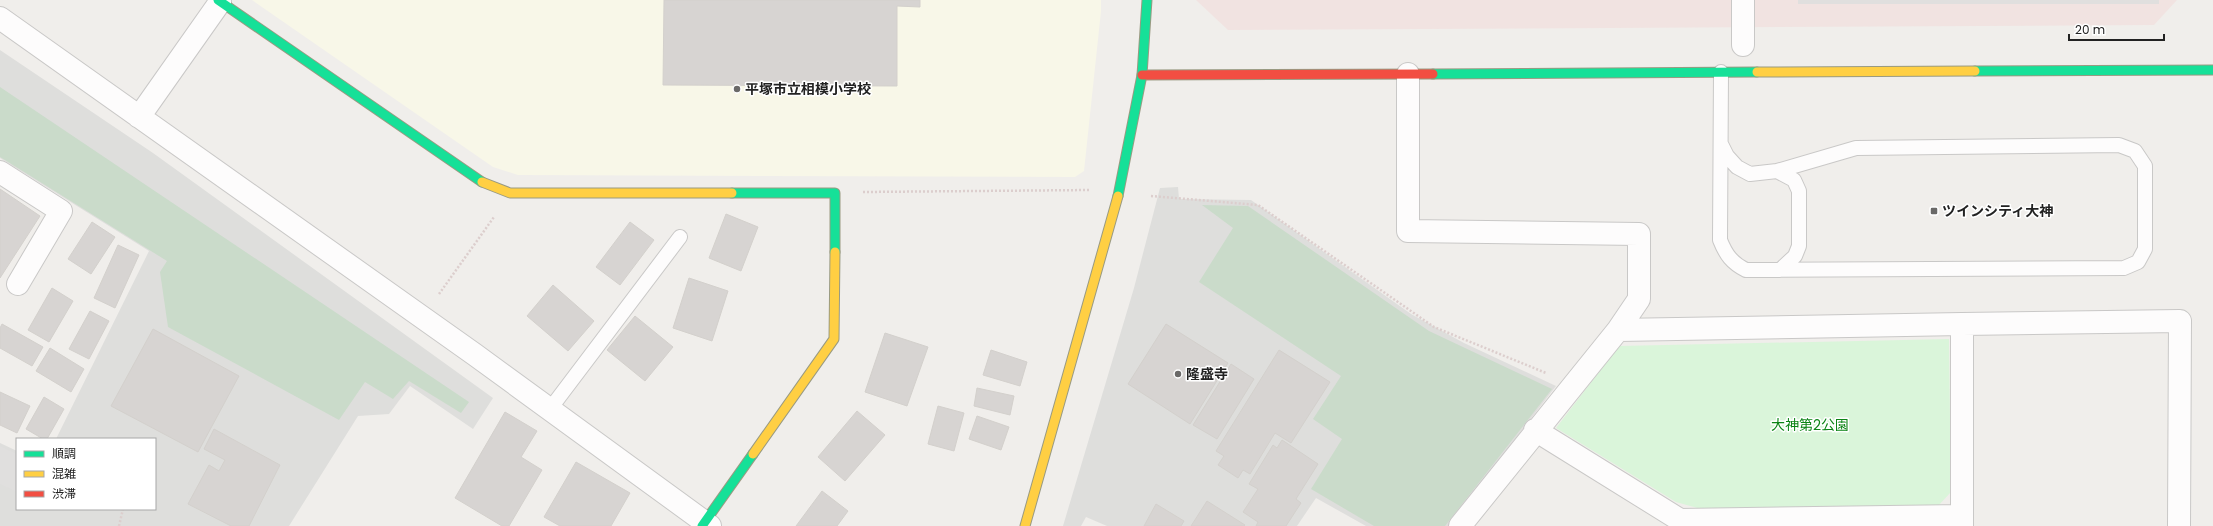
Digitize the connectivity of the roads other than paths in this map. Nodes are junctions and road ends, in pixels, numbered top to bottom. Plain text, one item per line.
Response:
1 (1147, 0) edge
2 (1743, 0) edge
3 (219, 1) edge
4 (0, 18) edge
5 (1743, 45) dead end
6 (2213, 70) edge
7 (1721, 72) junction
8 (1408, 74) junction
9 (1142, 75) junction
10 (139, 117) junction
11 (1721, 144) junction
12 (1777, 170) junction
13 (0, 172) edge
14 (680, 237) dead end
15 (1780, 270) junction
16 (18, 284) dead end
17 (1962, 324) junction
18 (1618, 330) junction
19 (550, 410) junction
20 (1535, 430) junction
21 (1962, 521) edge
22 (706, 525) edge
23 (1025, 526) edge
24 (1460, 526) edge
25 (2179, 526) edge

1 - 9 street
2 - 5 street
3 - 10 street
3 - 22 street
4 - 10 street
6 - 7 street
7 - 8 street
7 - 11 lane
8 - 9 street
8 - 18 street
9 - 23 street
10 - 19 street
11 - 12 lane
11 - 15 lane
12 - 15 lane
12 - 15 lane
13 - 16 street
14 - 19 lane
17 - 18 street
17 - 21 street
17 - 25 street
18 - 20 street
19 - 22 street
20 - 21 street
20 - 24 street

